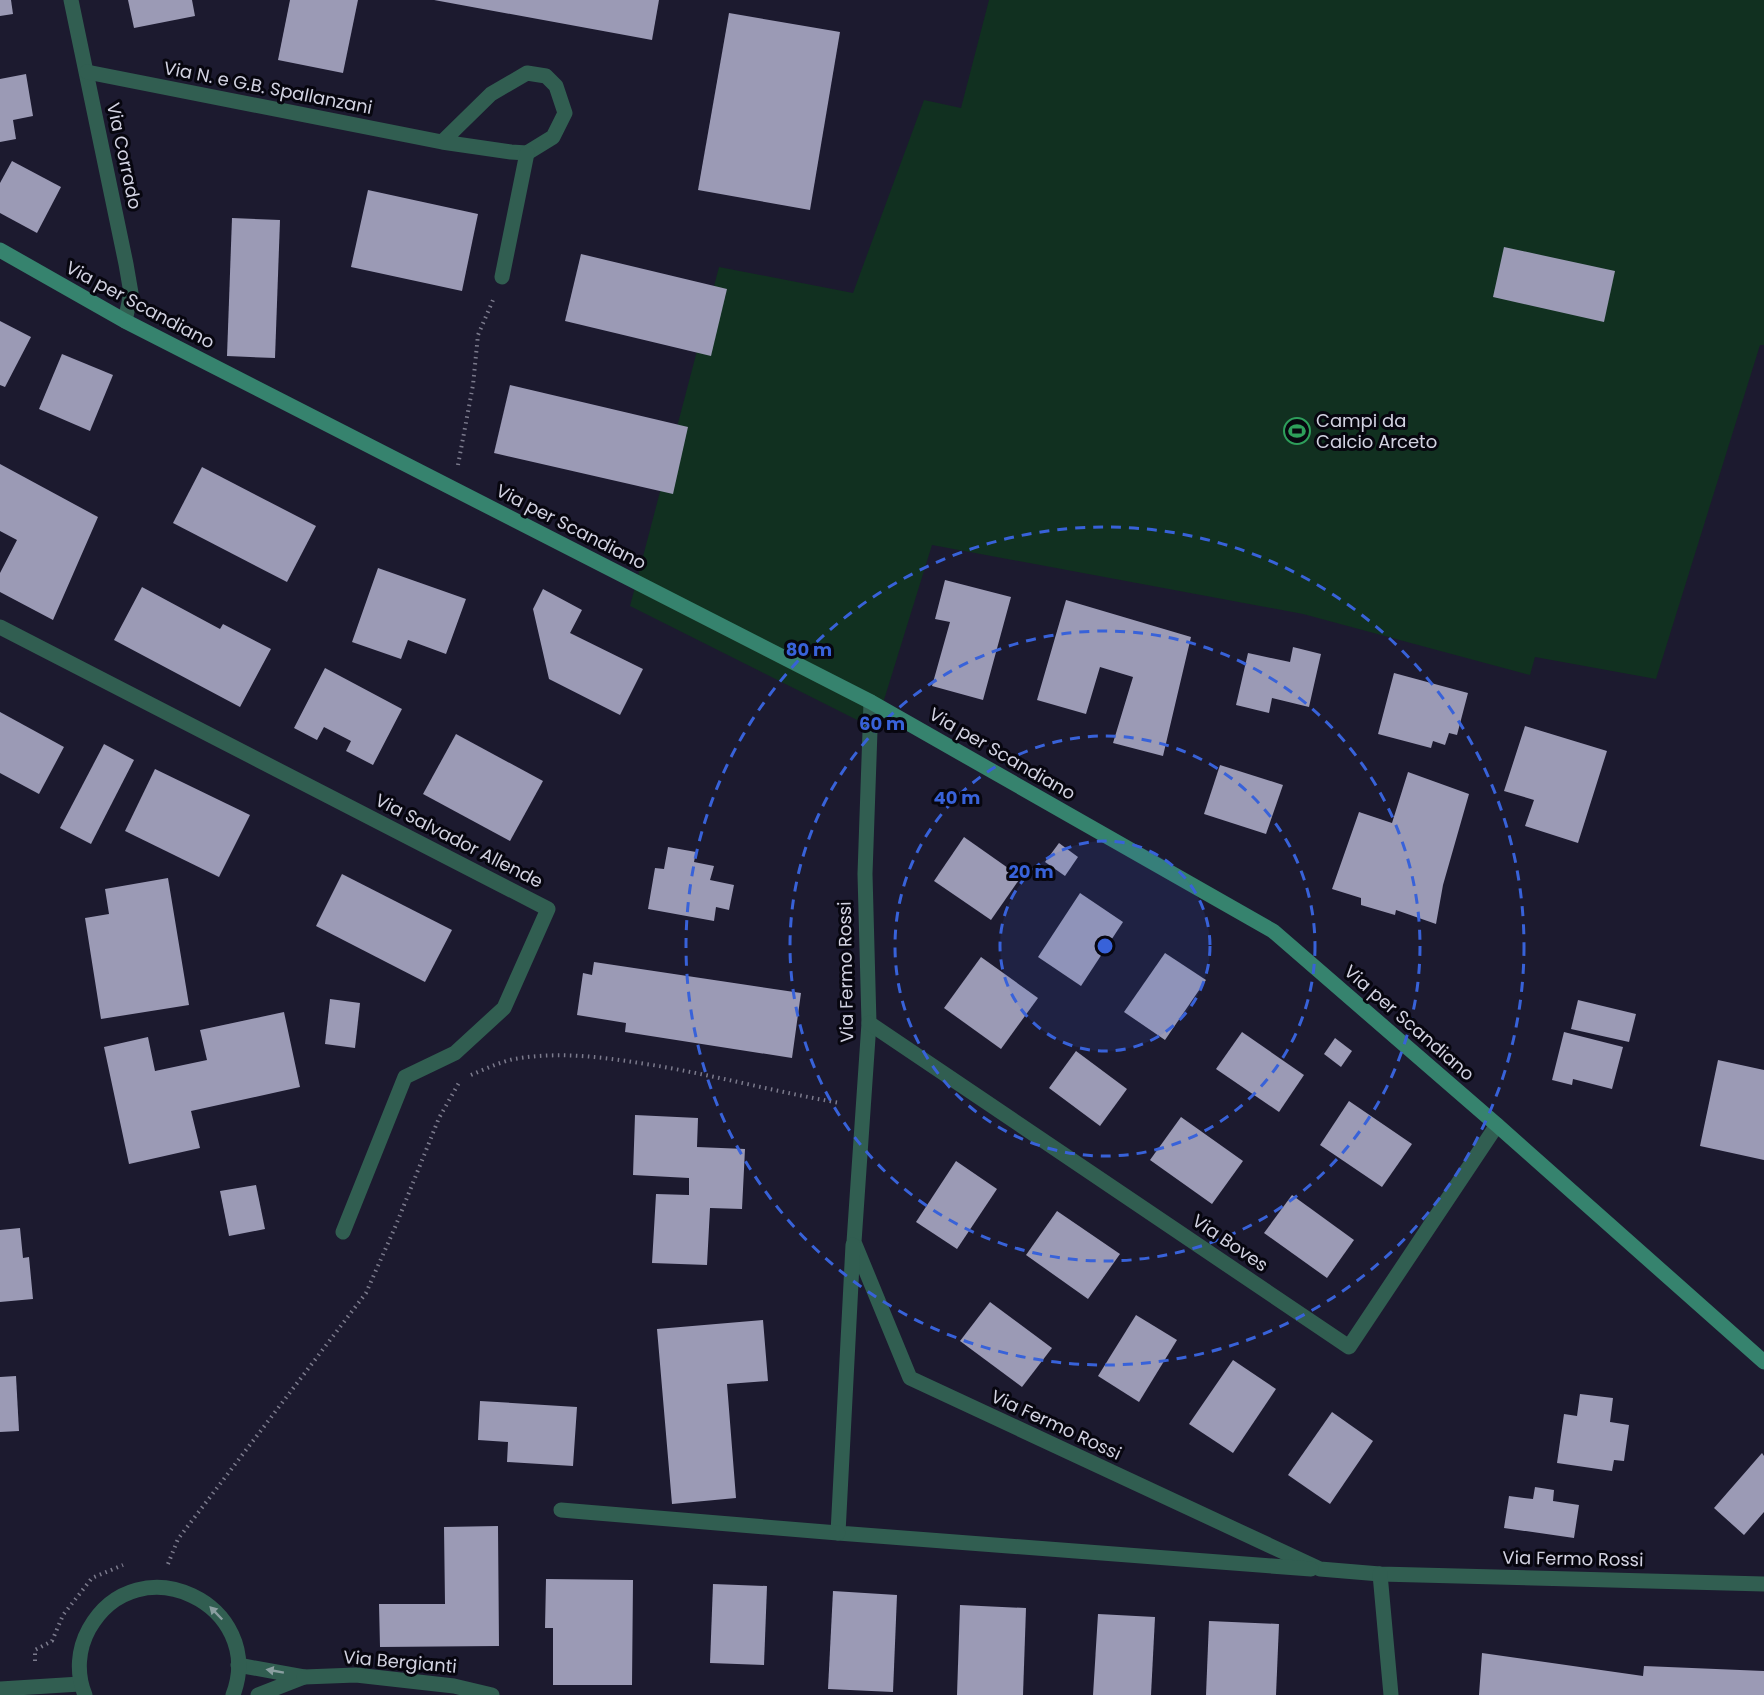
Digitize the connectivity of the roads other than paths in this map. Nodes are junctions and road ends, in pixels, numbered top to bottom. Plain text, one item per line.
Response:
1 (71, 0) edge
2 (87, 72) junction
3 (442, 142) junction
4 (527, 153) junction
5 (0, 250) edge
6 (502, 277) road end
7 (125, 321) junction
8 (0, 627) edge
9 (871, 702) junction
10 (869, 1023) junction
11 (1497, 1125) junction
12 (343, 1232) dead end
13 (854, 1242) junction
14 (1764, 1362) edge
15 (561, 1510) dead end
16 (838, 1533) junction
17 (1320, 1569) junction
18 (1380, 1574) junction
19 (1764, 1584) edge
20 (238, 1665) junction
21 (304, 1677) junction
22 (0, 1689) edge
23 (83, 1690) edge
24 (232, 1695) edge
25 (258, 1695) edge
26 (492, 1695) edge
27 (1391, 1695) edge

1 - 2 street, Via Corrado
2 - 3 street, Via N. e G.B. Spallanzani
2 - 7 street, Via Corrado
3 - 4 street, Via N. e G.B. Spallanzani
3 - 4 street
4 - 6 street
5 - 7 street, Via per Scandiano
7 - 9 street, Via per Scandiano
8 - 12 street, Via Salvador Allende
9 - 10 street, Via Fermo Rossi
9 - 11 street, Via per Scandiano
10 - 11 street, Via Boves
10 - 13 street, Via Fermo Rossi
11 - 14 street, Via per Scandiano
13 - 16 street, Via Fermo Rossi
13 - 17 street, Via Fermo Rossi
15 - 16 street, Via Fermo Rossi
16 - 17 street, Via Fermo Rossi
17 - 18 street, Via Fermo Rossi
18 - 19 street, Via Fermo Rossi
18 - 27 street
21 -> 20 street, Via Bergianti
20 -> 23 street
20 - 24 street
21 - 25 street, Via Bergianti
21 - 26 street, Via Bergianti
22 - 23 street

